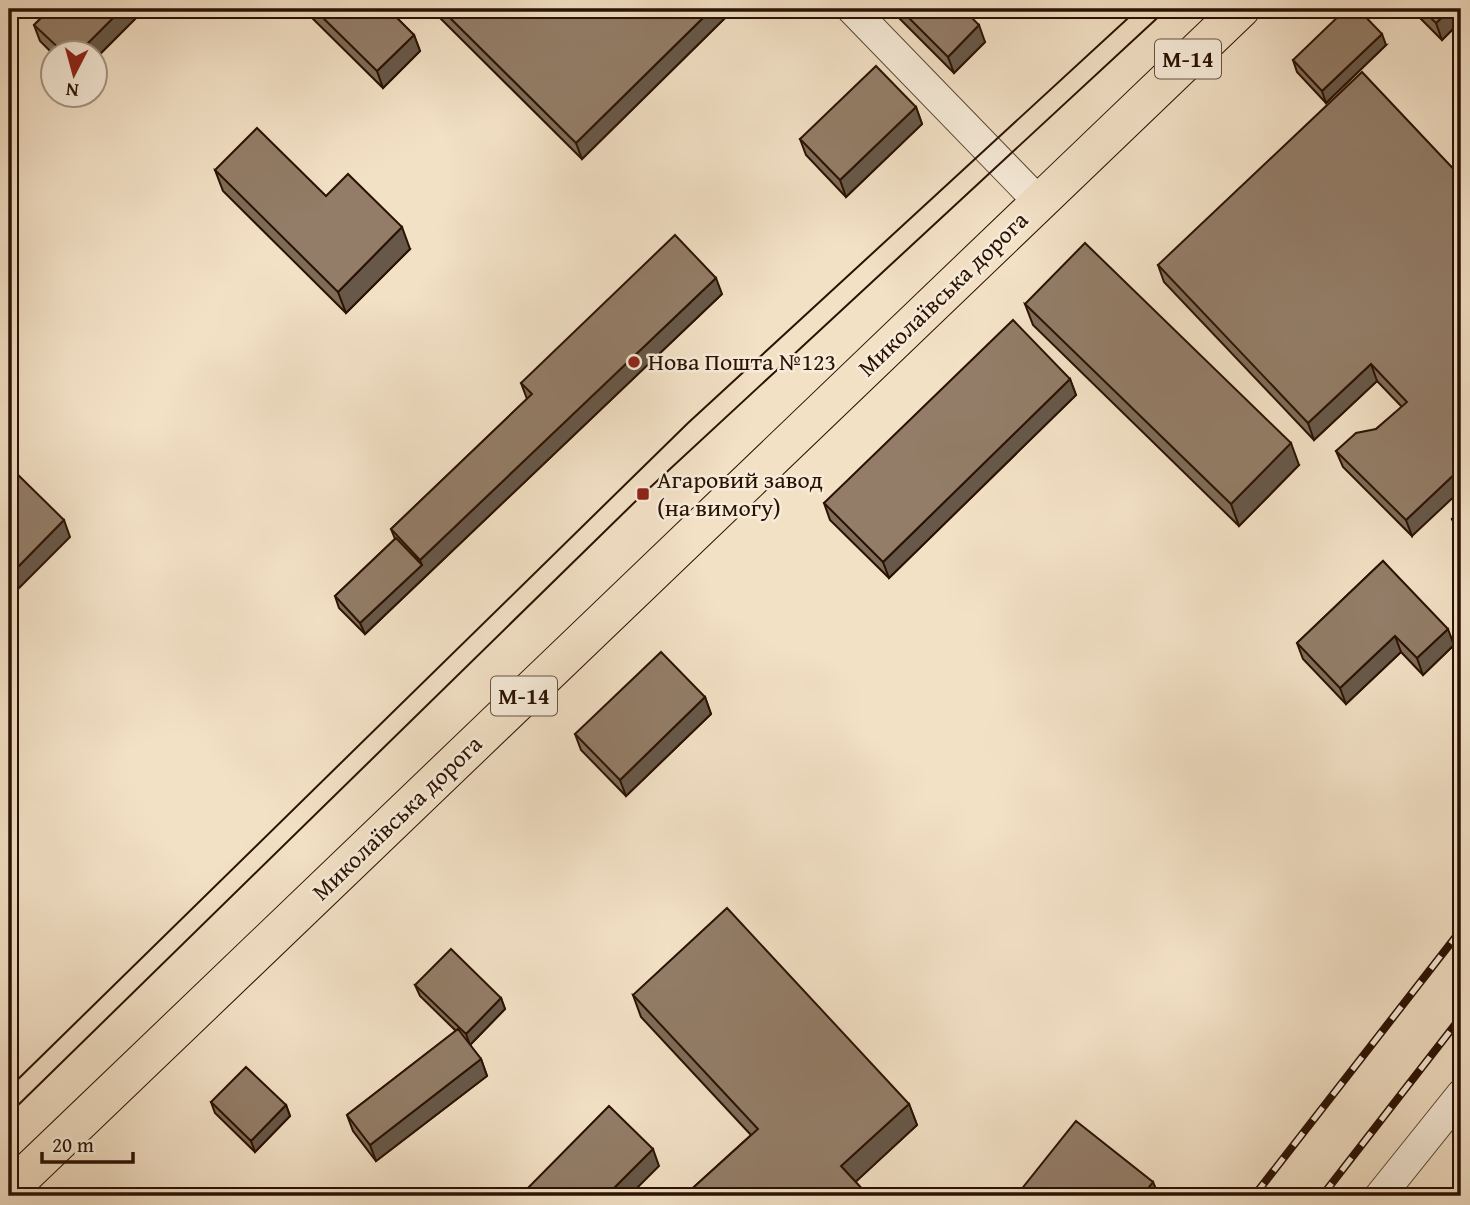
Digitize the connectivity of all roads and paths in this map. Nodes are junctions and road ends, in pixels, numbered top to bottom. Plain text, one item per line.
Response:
1 (852, 9) edge
2 (1241, 9) edge
3 (1039, 202) junction
4 (1461, 1095) edge
5 (9, 1190) edge
6 (1380, 1196) edge

1 - 3 street
2 - 3 main road, Миколаївська дорога / М-14
3 - 5 main road, Миколаївська дорога / М-14
4 - 6 street

